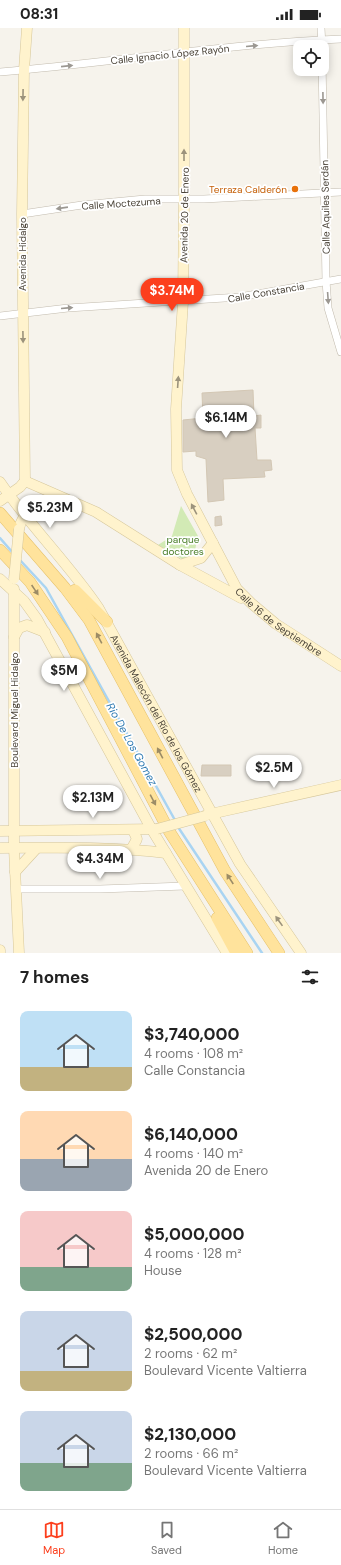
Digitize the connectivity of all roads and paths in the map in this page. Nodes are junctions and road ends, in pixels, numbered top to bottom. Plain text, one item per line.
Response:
1 (27, 28) edge
2 (184, 28) edge
3 (321, 28) edge
4 (341, 39) edge
5 (322, 40) edge
6 (329, 42) edge
7 (293, 45) edge
8 (184, 52) junction
9 (24, 70) junction
10 (0, 72) edge
11 (322, 76) edge
12 (341, 192) edge
13 (324, 193) junction
14 (184, 199) junction
15 (22, 214) junction
16 (341, 279) edge
17 (326, 280) junction
18 (182, 302) junction
19 (23, 314) junction
20 (0, 316) edge
21 (341, 352) edge
22 (25, 481) junction
23 (0, 482) edge
24 (8, 494) junction
25 (67, 499) junction
26 (0, 501) edge
27 (0, 513) edge
28 (25, 517) junction
29 (20, 533) junction
30 (213, 543) junction
31 (0, 550) edge
32 (180, 565) junction
33 (0, 579) edge
34 (14, 591) junction
35 (247, 600) junction
36 (107, 622) junction
37 (45, 632) junction
38 (14, 637) junction
39 (341, 666) edge
40 (341, 785) edge
41 (208, 815) junction
42 (154, 829) junction
43 (133, 830) junction
44 (0, 831) edge
45 (14, 831) junction
46 (0, 848) edge
47 (14, 848) junction
48 (132, 848) junction
49 (36, 849) junction
50 (166, 853) junction
51 (15, 872) junction
52 (185, 886) junction
53 (206, 888) junction
54 (16, 889) junction
55 (251, 911) junction
56 (0, 950) edge
57 (0, 953) edge
58 (19, 953) edge
59 (227, 953) edge
60 (236, 953) edge
61 (247, 953) edge
62 (279, 953) edge
63 (288, 953) edge
64 (301, 953) edge

1 - 9 street, Avenida Hidalgo
2 - 8 street, Avenida 20 de Enero
3 - 5 street
4 - 6 street, Calle Ignacio López Rayón
8 -> 7 street, Calle Ignacio López Rayón
9 -> 8 street, Calle Ignacio López Rayón
14 -> 8 street, Avenida 20 de Enero
9 - 10 street, Calle Ignacio López Rayón
9 -> 15 street, Avenida Hidalgo
11 -> 13 street, Calle Aquiles Serdán
12 - 13 street, Calle Moctezuma
13 - 14 street, Calle Moctezuma
13 - 17 street, Calle Aquiles Serdán
14 -> 15 street, Calle Moctezuma
14 - 18 street, Avenida 20 de Enero
15 - 19 street, Avenida Hidalgo
16 - 17 street, Calle Constancia
17 - 18 street, Calle Constancia
17 -> 21 street, Calle Aquiles Serdán
19 -> 18 street, Calle Constancia
30 -> 18 street, Avenida 20 de Enero
19 - 20 street, Calle Constancia
19 -> 22 street, Avenida Hidalgo
22 - 24 street
22 - 25 street, Calle 16 de Septiembre
23 - 24 street, Avenida Malecón del Río de los Gómez
24 - 26 street
24 - 28 street, Avenida Malecón del Río de los Gómez
25 - 28 street, Boulevard Miguel Hidalgo
25 - 32 street, Calle 16 de Septiembre
27 - 29 main road, Avenida Malecón del Río de los Gómez
28 - 29 street, Boulevard Miguel Hidalgo
28 - 36 street, Avenida Malecón del Río de los Gómez
29 - 34 street, Boulevard Miguel Hidalgo, bridge
29 - 36 main road
55 -> 29 main road, Avenida Malecón del Río de los Gómez
30 - 32 street
30 - 35 street, Avenida 20 de Enero
31 -> 53 main road
32 - 35 street, Calle 16 de Septiembre
33 - 34 street
34 - 37 street
34 - 38 street, Boulevard Miguel Hidalgo
35 - 39 street, Calle 16 de Septiembre
36 - 41 street, Avenida Malecón del Río de los Gómez
37 - 38 street
37 - 42 street
38 - 45 street, Boulevard Miguel Hidalgo
40 - 41 street
41 - 42 street, bridge
64 -> 41 street, Avenida Malecón del Río de los Gómez
42 - 43 street
42 - 50 street
43 - 45 street
43 - 48 street
44 - 45 street
45 - 47 street, Boulevard Miguel Hidalgo
46 - 47 street
47 - 49 street
47 - 51 street, Boulevard Miguel Hidalgo
48 - 49 street
48 - 50 street
49 - 51 street
50 - 52 street
51 - 54 street, Boulevard Miguel Hidalgo
52 - 54 street
52 - 59 street
53 - 60 main road
53 - 61 main road
54 - 58 street, Boulevard Miguel Hidalgo
55 - 62 main road, Avenida Malecón del Río de los Gómez
55 - 63 main road
56 - 57 street

